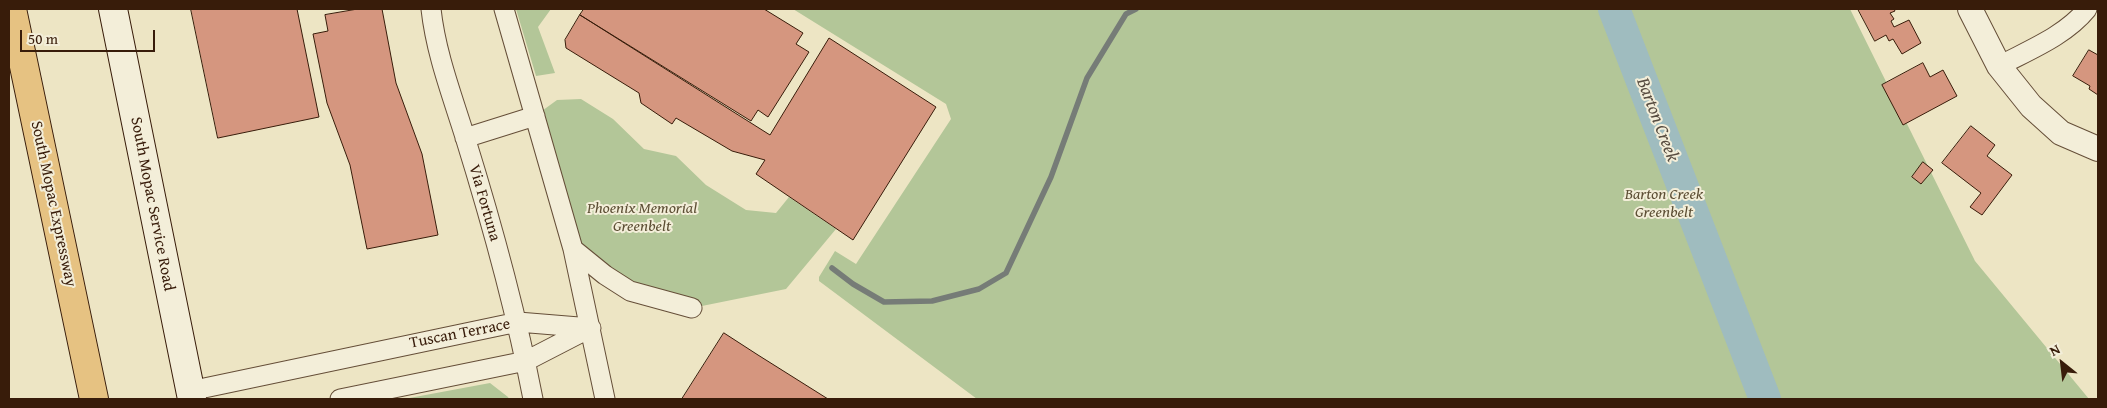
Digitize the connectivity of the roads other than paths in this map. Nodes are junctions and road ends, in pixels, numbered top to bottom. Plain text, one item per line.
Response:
1 (12, 9) edge
2 (113, 9) edge
3 (431, 9) edge
4 (504, 9) edge
5 (1970, 9) edge
6 (2087, 9) edge
7 (1999, 66) junction
8 (535, 116) junction
9 (465, 138) junction
10 (2098, 149) edge
11 (573, 250) junction
12 (692, 308) dead end
13 (518, 322) junction
14 (591, 328) junction
15 (526, 361) junction
16 (88, 368) junction
17 (191, 395) edge
18 (94, 399) edge
19 (99, 399) edge
20 (340, 399) edge
21 (533, 399) edge
22 (605, 399) edge

1 - 16 highway, South Mopac Expressway
2 - 17 main road, South Mopac Service Road
3 - 9 street, Via Fortuna
4 - 8 street
5 - 7 street
6 - 7 street
7 - 10 street
8 - 9 street
8 - 11 street
9 - 13 street, Via Fortuna
11 - 12 street
11 - 14 street
13 - 14 street, Tuscan Terrace
13 - 15 street, Via Fortuna
13 - 17 street, Tuscan Terrace
14 - 15 street
14 - 22 street
15 - 20 street
15 - 21 street, Via Fortuna
16 - 18 highway, South Mopac Expressway
16 - 19 highway

